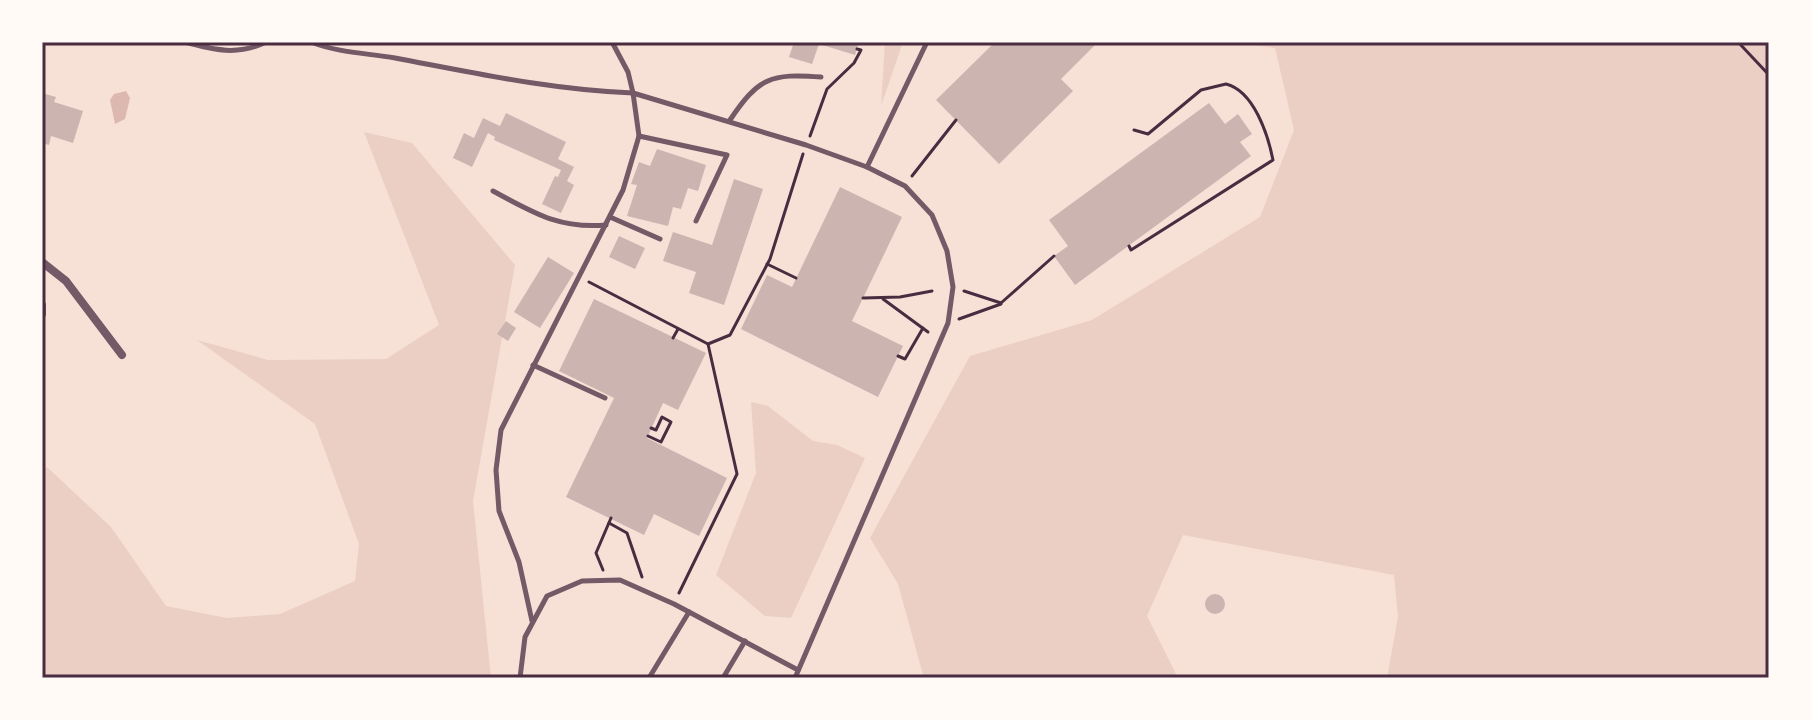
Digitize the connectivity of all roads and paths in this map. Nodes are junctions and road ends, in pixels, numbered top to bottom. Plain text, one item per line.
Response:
1 (185, 42) edge
2 (266, 42) edge
3 (311, 42) edge
4 (612, 42) edge
5 (927, 42) edge
6 (1738, 42) edge
7 (857, 49) dead end
8 (1769, 75) edge
9 (821, 77) dead end
10 (633, 93) junction
11 (730, 120) junction
12 (956, 120) dead end
13 (1134, 130) dead end
14 (639, 136) junction
15 (806, 145) junction
16 (867, 167) junction
17 (905, 186) junction
18 (493, 191) dead end
19 (610, 217) junction
20 (696, 221) dead end
21 (607, 224) junction
22 (660, 239) dead end
23 (1129, 246) dead end
24 (1054, 256) dead end
25 (42, 262) edge
26 (767, 264) junction
27 (580, 277) junction
28 (796, 278) dead end
29 (953, 287) junction
30 (932, 291) dead end
31 (880, 297) junction
32 (863, 298) dead end
33 (1001, 303) junction
34 (42, 305) edge
35 (42, 314) edge
36 (948, 323) junction
37 (923, 328) junction
38 (678, 329) junction
39 (928, 332) dead end
40 (673, 338) dead end
41 (708, 344) junction
42 (122, 355) dead end
43 (898, 356) dead end
44 (533, 365) junction
45 (605, 398) dead end
46 (651, 428) dead end
47 (648, 436) dead end
48 (612, 571) dead end
49 (633, 579) dead end
50 (674, 604) junction
51 (689, 612) junction
52 (532, 621) junction
53 (745, 641) junction
54 (798, 669) junction
55 (520, 678) edge
56 (649, 678) edge
57 (723, 678) edge
58 (794, 678) edge

1 - 2 lane
3 - 10 lane
4 - 10 lane
5 - 16 lane
6 - 8 path
7 - 15 path
9 - 11 lane
10 - 11 lane
10 - 14 lane
11 - 15 lane
12 - 17 path
13 - 23 path
14 - 19 lane
14 - 20 lane
15 - 16 lane
15 - 26 path
16 - 17 lane
17 - 29 lane
18 - 21 lane
19 - 21 lane
19 - 22 lane
21 - 27 lane
24 - 33 path
25 - 42 street
26 - 28 path
26 - 41 path
27 - 38 path
27 - 44 lane
29 - 33 path
29 - 36 lane
30 - 31 path
31 - 32 path
31 - 37 path
33 - 36 path
34 - 35 street
36 - 54 lane
37 - 39 path
37 - 43 path
38 - 40 path
38 - 41 path
41 - 50 path
44 - 45 lane
44 - 52 lane
46 - 47 path
48 - 49 path
50 - 51 lane
50 - 52 lane
51 - 53 lane
51 - 56 lane
52 - 55 lane
53 - 54 lane
53 - 57 lane
54 - 58 lane

